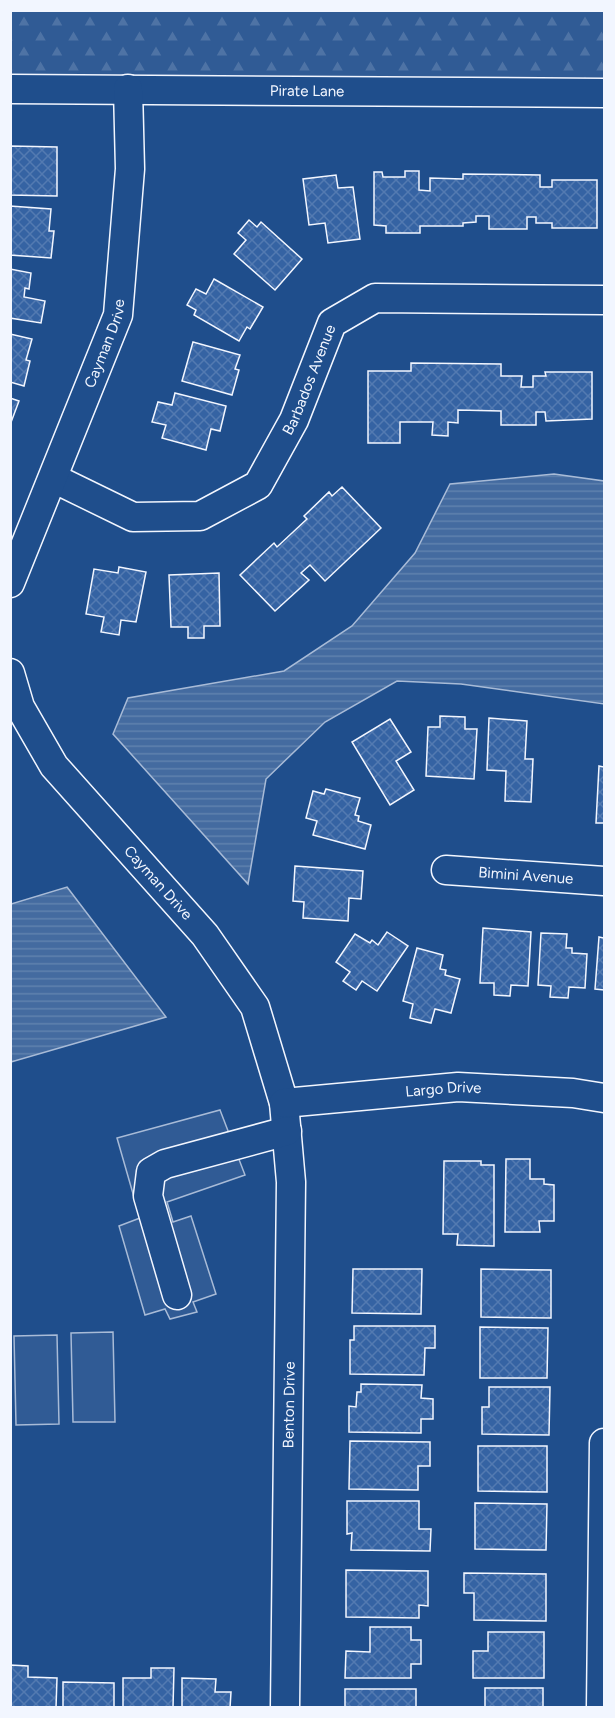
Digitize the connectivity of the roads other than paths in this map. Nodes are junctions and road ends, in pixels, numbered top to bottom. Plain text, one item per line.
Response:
1 (10, 89) edge
2 (128, 89) junction
3 (604, 93) edge
4 (604, 300) edge
5 (53, 478) junction
6 (10, 583) edge
7 (10, 673) edge
8 (15, 709) edge
9 (446, 870) dead end
10 (604, 881) edge
11 (604, 1098) edge
12 (285, 1103) junction
13 (287, 1131) junction
14 (177, 1295) dead end
15 (604, 1443) edge
16 (285, 1707) edge
17 (601, 1707) edge

1 - 2 street, Pirate Lane
2 - 3 street, Pirate Lane
2 - 5 street, Cayman Drive
4 - 5 street, Barbados Avenue
5 - 6 street, Cayman Drive
7 - 8 street, Cayman Drive
8 - 12 street, Cayman Drive
9 - 10 street, Bimini Avenue
11 - 12 street, Largo Drive
12 - 13 street, Benton Drive
13 - 14 street
13 - 16 street, Benton Drive
15 - 17 street

